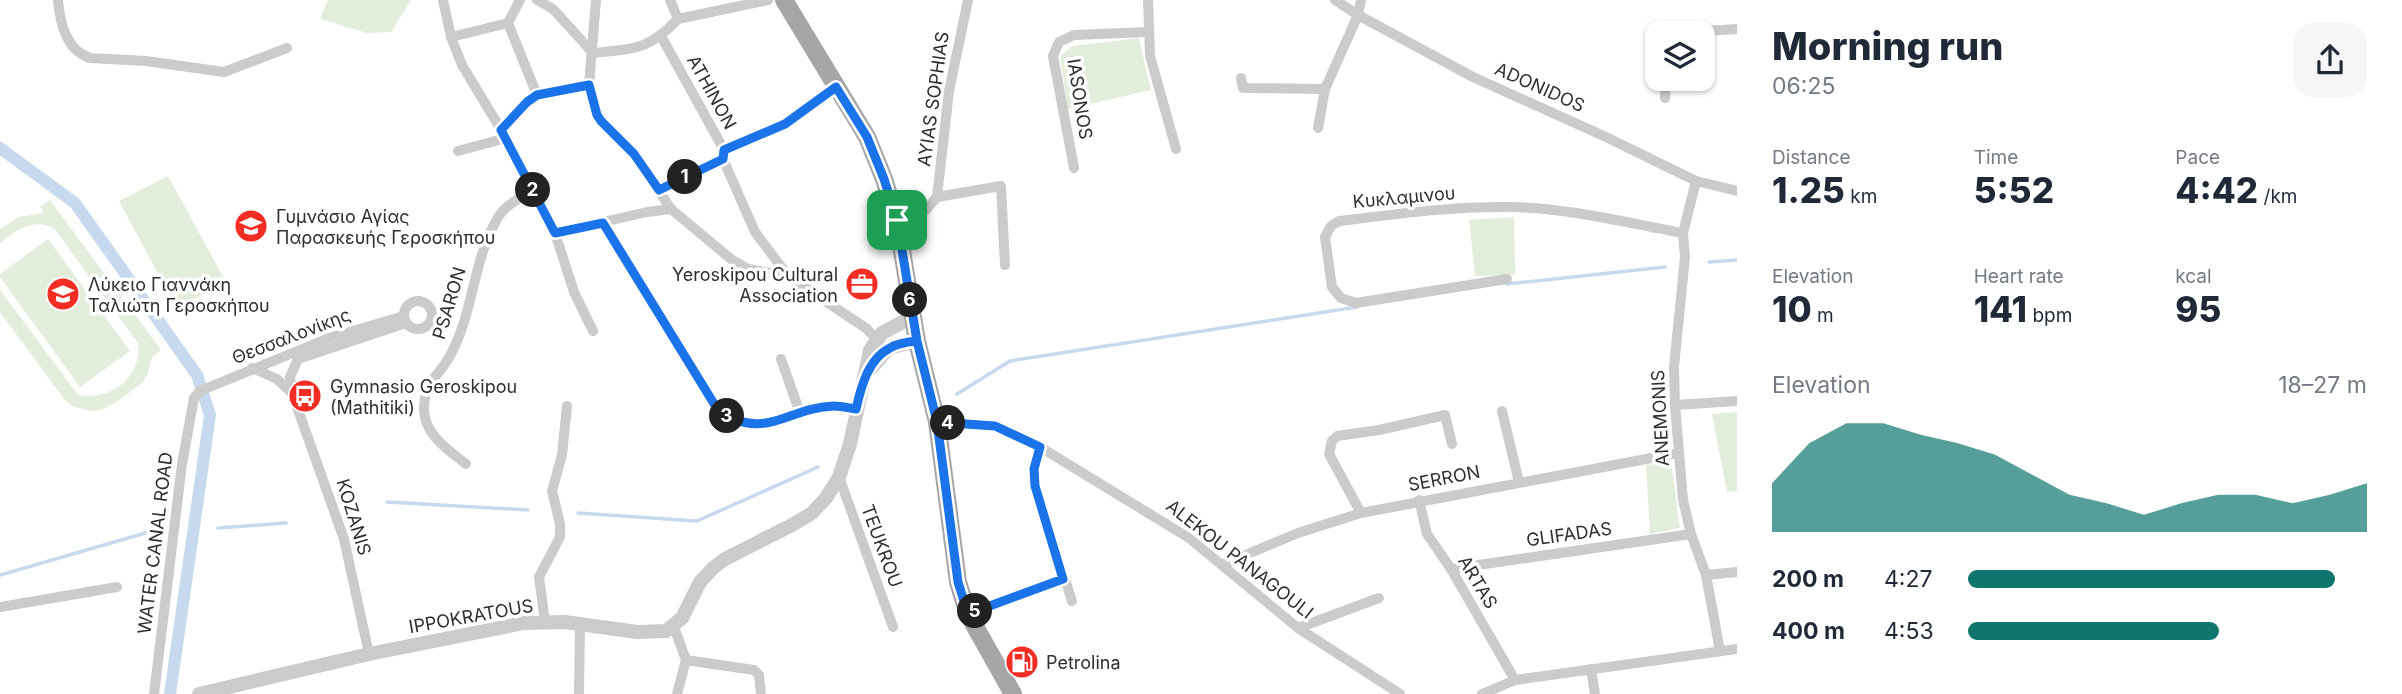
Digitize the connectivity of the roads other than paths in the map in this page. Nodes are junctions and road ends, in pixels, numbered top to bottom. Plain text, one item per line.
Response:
1 (58, 0) edge
2 (443, 0) edge
3 (520, 0) edge
4 (537, 0) edge
5 (596, 0) edge
6 (670, 0) edge
7 (768, 0) edge
8 (784, 0) edge
9 (968, 0) edge
10 (1148, 0) edge
11 (1361, 0) edge
12 (1339, 1) edge
13 (1358, 15) junction
14 (678, 19) junction
15 (508, 23) junction
16 (1737, 29) edge
17 (1715, 30) edge
18 (1148, 32) junction
19 (662, 36) junction
20 (451, 37) junction
21 (287, 48) dead end
22 (593, 53) junction
23 (1241, 78) dead end
24 (589, 85) junction
25 (836, 87) junction
26 (1325, 89) junction
27 (1666, 91) edge
28 (537, 95) junction
29 (1665, 98) dead end
30 (1318, 128) dead end
31 (504, 134) junction
32 (1176, 149) dead end
33 (458, 151) dead end
34 (724, 155) junction
35 (1074, 168) dead end
36 (1696, 181) junction
37 (533, 190) junction
38 (659, 190) junction
39 (1737, 191) edge
40 (937, 197) junction
41 (671, 209) junction
42 (897, 220) junction
43 (603, 223) junction
44 (555, 233) junction
45 (1683, 233) junction
46 (1005, 265) dead end
47 (788, 276) junction
48 (1507, 279) dead end
49 (912, 317) junction
50 (593, 331) dead end
51 (876, 339) junction
52 (917, 341) junction
53 (298, 359) joint
54 (781, 359) dead end
55 (251, 368) junction
56 (864, 378) junction
57 (292, 393) junction
58 (195, 396) joint
59 (1737, 401) edge
60 (1675, 405) junction
61 (567, 406) dead end
62 (856, 409) junction
63 (1502, 411) dead end
64 (800, 414) junction
65 (937, 422) junction
66 (1452, 444) dead end
67 (1040, 447) junction
68 (1678, 453) junction
69 (466, 464) dead end
70 (839, 477) junction
71 (1520, 482) junction
72 (1419, 500) junction
73 (1361, 513) junction
74 (1691, 534) junction
75 (1224, 564) junction
76 (1451, 569) junction
77 (1737, 572) edge
78 (1706, 575) junction
79 (1063, 579) junction
80 (117, 587) dead end
81 (1379, 598) dead end
82 (1072, 601) dead end
83 (0, 607) edge
84 (968, 614) junction
85 (545, 622) junction
86 (580, 624) junction
87 (674, 627) junction
88 (893, 627) dead end
89 (1298, 628) junction
90 (1737, 649) edge
91 (1720, 651) junction
92 (369, 654) junction
93 (686, 660) junction
94 (1591, 669) junction
95 (1515, 680) junction
96 (154, 694) edge
97 (199, 694) edge
98 (579, 694) edge
99 (677, 694) edge
100 (761, 694) edge
101 (1013, 694) edge
102 (1400, 694) edge
103 (1482, 694) edge
104 (1595, 694) edge

1 - 21 street
2 - 20 street
3 - 15 street
4 - 22 street
5 - 22 street
6 - 14 street
7 - 14 street
8 - 25 main road
9 - 40 street, AYIAS SOPHIAS
10 - 18 street
11 - 13 street
12 - 13 street, ADONIDOS
13 - 26 street
13 - 36 street, ADONIDOS
14 - 19 street
15 - 20 street
15 - 28 street
16 - 17 street
18 - 32 street
18 - 35 street, IASONOS
19 - 22 street
19 - 34 street, ATHINON
20 - 31 street
22 - 24 street
23 - 26 street
24 - 28 street
24 - 38 street
25 - 34 street
25 - 42 main road
26 - 30 street
27 - 29 street
28 - 31 street
31 - 33 street
31 - 37 street
34 - 38 street
34 - 47 street, ATHINON
36 - 39 street, ADONIDOS
36 - 45 street, ANEMONIS
37 - 44 street
37 - 69 street, PSARON
38 - 41 street
40 - 42 street
40 - 46 street
41 - 43 street
41 - 47 street
42 - 49 main road
43 - 44 street
43 - 64 street
44 - 50 street
45 - 48 street, Κυκλαμινου
45 - 60 street, ANEMONIS
47 - 51 street
49 - 51 street
49 - 52 main road
51 - 56 street
52 - 56 street
52 - 65 main road
53 - 55 street, Θεσσαλονίκης
53 - 57 street, KOZANIS
54 - 64 street
55 - 57 street
55 - 58 street, Θεσσαλονίκης
56 - 62 street
57 - 92 street, KOZANIS
58 - 96 street, WATER CANAL ROAD
59 - 60 street
60 - 68 street, ANEMONIS
61 - 85 street
62 - 64 street
62 - 70 street
63 - 71 street
65 - 67 street, ALEKOU PANAGOULI
65 - 84 main road
66 - 73 street
67 - 75 street, ALEKOU PANAGOULI
67 - 79 street
68 - 71 street, SERRON
68 - 74 street, ANEMONIS
70 - 87 street
70 - 88 street, TEUKROU
71 - 72 street, SERRON
72 - 73 street, SERRON
72 - 76 street, ARTAS
73 - 75 street, SERRON
74 - 76 street, GLIFADAS
74 - 78 street, ANEMONIS
75 - 89 street, ALEKOU PANAGOULI
76 - 95 street, ARTAS
77 - 78 street
78 - 91 street, ANEMONIS
79 - 82 street
79 - 84 street
80 - 83 street
81 - 89 street
84 - 101 main road
85 - 86 street, IPPOKRATOUS
85 - 92 street, IPPOKRATOUS
86 - 87 street, IPPOKRATOUS
86 - 98 street
87 - 93 street
89 - 102 street, ALEKOU PANAGOULI
90 - 91 street
91 - 94 street
92 - 97 street, IPPOKRATOUS
93 - 99 street
93 - 100 street
94 - 95 street
94 - 104 street
95 - 103 street

